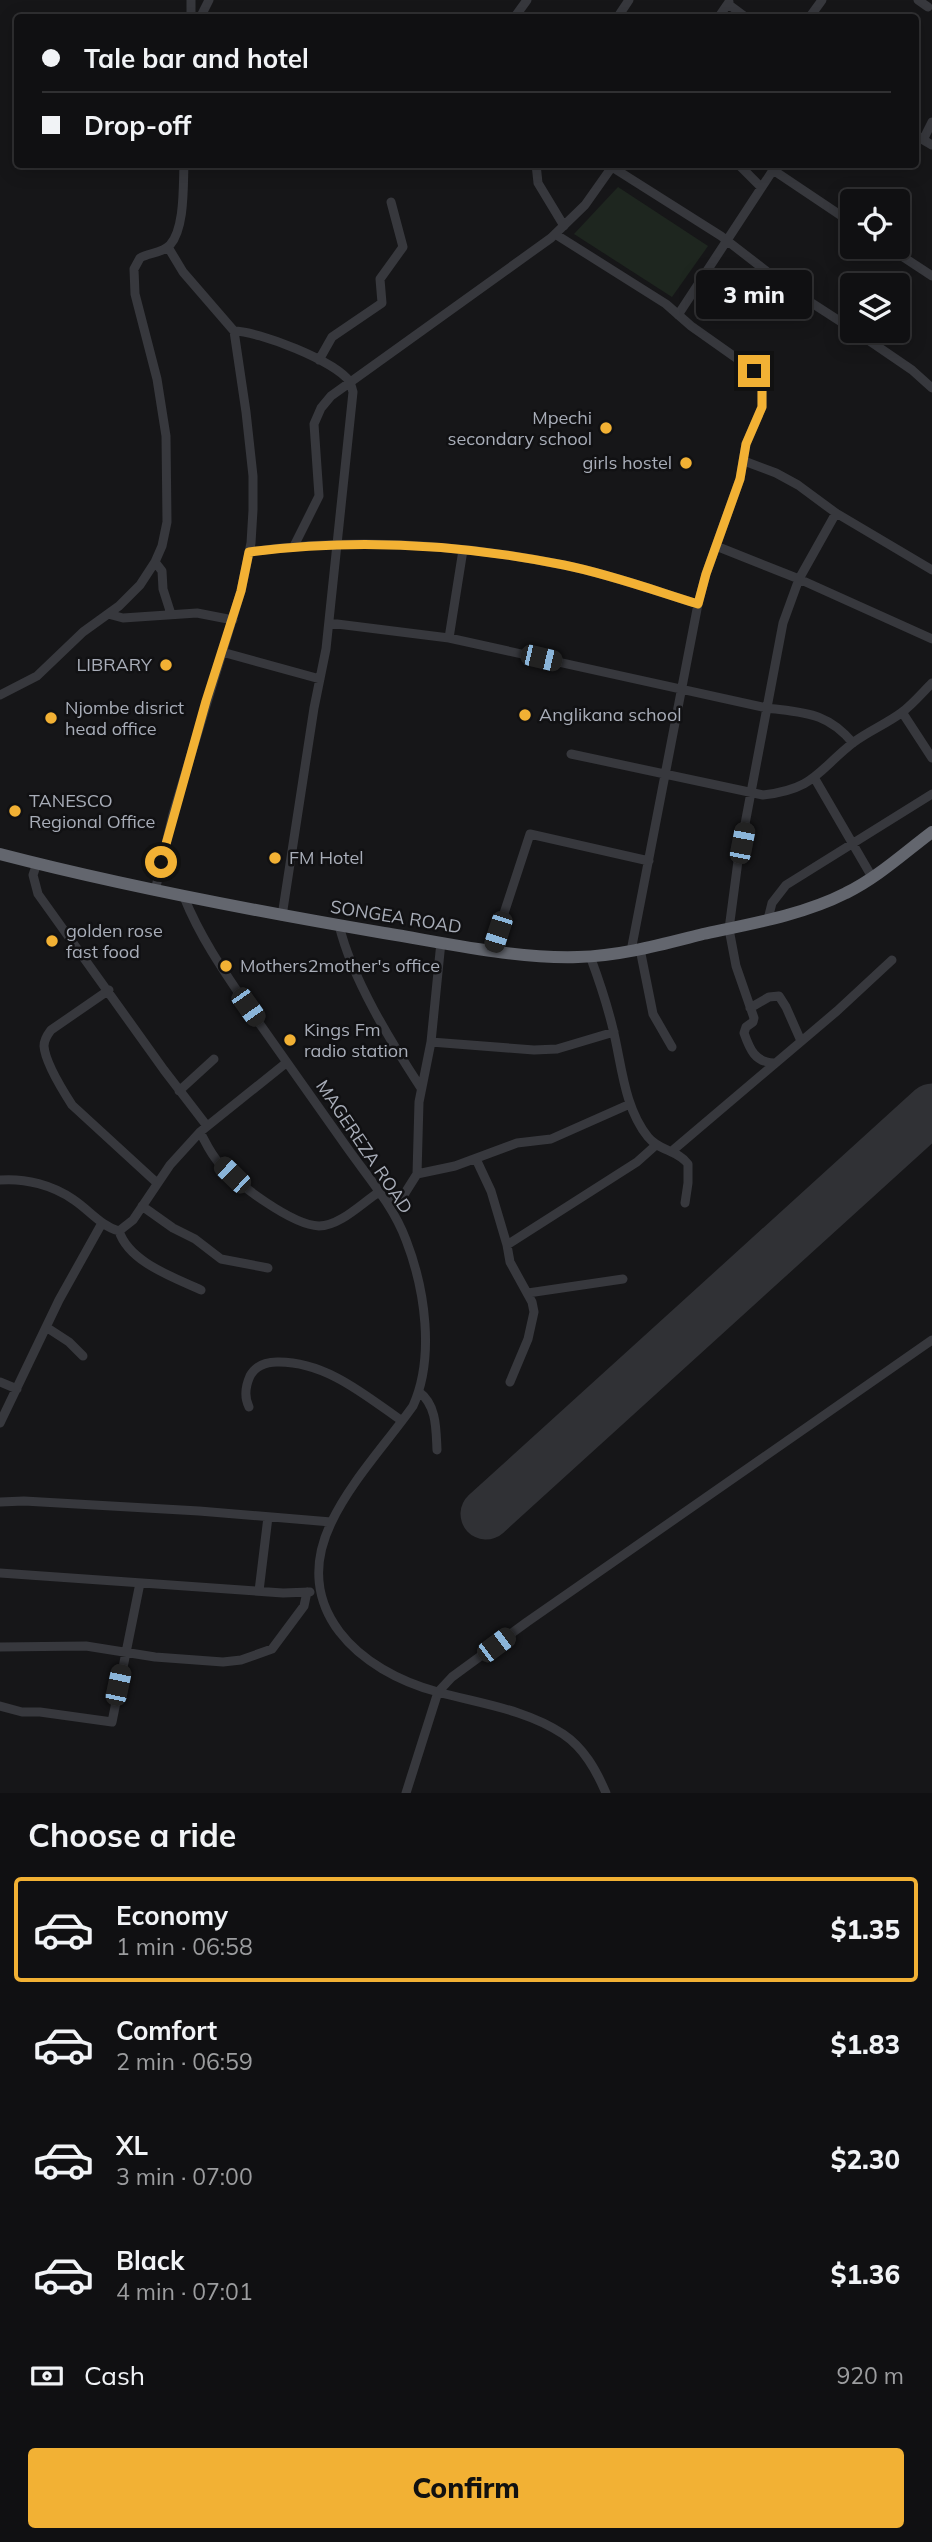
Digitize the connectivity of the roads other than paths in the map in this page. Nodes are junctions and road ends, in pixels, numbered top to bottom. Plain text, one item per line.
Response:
1 (918, 0) edge
2 (729, 2) edge
3 (928, 7) dead end
4 (742, 14) edge
5 (932, 122) edge
6 (923, 140) edge
7 (184, 168) edge
8 (536, 168) edge
9 (612, 168) edge
10 (616, 168) edge
11 (742, 168) edge
12 (774, 168) edge
13 (776, 168) edge
14 (761, 187) junction
15 (391, 202) dead end
16 (840, 214) edge
17 (564, 226) junction
18 (555, 234) junction
19 (726, 239) junction
20 (168, 247) junction
21 (906, 259) edge
22 (932, 276) edge
23 (678, 315) junction
24 (840, 322) edge
25 (234, 331) junction
26 (872, 343) edge
27 (319, 360) junction
28 (350, 382) junction
29 (932, 388) edge
30 (744, 461) junction
31 (836, 513) junction
32 (337, 543) junction
33 (294, 546) junction
34 (716, 547) junction
35 (463, 550) junction
36 (249, 552) junction
37 (155, 562) junction
38 (932, 570) edge
39 (799, 579) junction
40 (698, 604) junction
41 (108, 614) junction
42 (171, 614) junction
43 (233, 620) junction
44 (329, 623) junction
45 (449, 638) junction
46 (932, 639) edge
47 (222, 652) junction
48 (320, 679) junction
49 (932, 682) edge
50 (683, 688) junction
51 (0, 695) edge
52 (767, 708) junction
53 (902, 712) junction
54 (853, 743) junction
55 (571, 754) dead end
56 (932, 758) edge
57 (666, 776) junction
58 (815, 779) junction
59 (751, 793) junction
60 (932, 794) edge
61 (932, 832) edge
62 (854, 845) junction
63 (0, 853) edge
64 (649, 861) junction
65 (37, 863) junction
66 (872, 877) junction
67 (155, 891) junction
68 (184, 897) junction
69 (282, 916) junction
70 (768, 919) junction
71 (339, 925) junction
72 (729, 929) junction
73 (440, 942) junction
74 (492, 950) junction
75 (636, 950) junction
76 (590, 956) junction
77 (892, 960) dead end
78 (108, 990) junction
79 (750, 1008) junction
80 (614, 1032) junction
81 (801, 1041) junction
82 (431, 1042) junction
83 (671, 1047) dead end
84 (214, 1059) dead end
85 (286, 1063) junction
86 (774, 1063) junction
87 (421, 1088) junction
88 (179, 1091) junction
89 (630, 1104) junction
90 (203, 1129) junction
91 (687, 1139) junction
92 (656, 1145) junction
93 (672, 1151) junction
94 (476, 1159) junction
95 (685, 1160) junction
96 (417, 1174) junction
97 (0, 1180) edge
98 (157, 1184) junction
99 (379, 1192) junction
100 (685, 1203) dead end
101 (388, 1204) junction
102 (142, 1206) junction
103 (102, 1223) junction
104 (119, 1231) junction
105 (507, 1245) junction
106 (268, 1268) dead end
107 (623, 1279) dead end
108 (201, 1290) dead end
109 (527, 1293) junction
110 (46, 1327) junction
111 (932, 1340) edge
112 (83, 1356) dead end
113 (0, 1382) edge
114 (510, 1382) dead end
115 (17, 1389) junction
116 (419, 1392) junction
117 (249, 1407) dead end
118 (402, 1421) junction
119 (0, 1423) edge
120 (437, 1450) dead end
121 (0, 1502) edge
122 (268, 1517) junction
123 (331, 1522) junction
124 (0, 1573) edge
125 (140, 1583) junction
126 (319, 1590) junction
127 (260, 1591) junction
128 (307, 1592) junction
129 (0, 1647) edge
130 (125, 1652) junction
131 (438, 1692) junction
132 (0, 1706) edge
133 (406, 1793) edge
134 (606, 1793) edge

1 - 3 street
2 - 4 street
5 - 6 street
7 - 20 street
8 - 17 street
9 - 17 street
10 - 19 street
11 - 14 street
12 - 14 street
13 - 16 street
14 - 19 street
15 - 27 street
17 - 18 street
18 - 23 street
18 - 28 street
19 - 23 street
19 - 24 street
20 - 25 street
20 - 37 street
21 - 22 street
23 - 30 street
25 - 27 street
25 - 36 street
26 - 29 street
27 - 28 street
28 - 32 street
28 - 33 street
30 - 31 street
30 - 34 street
31 - 38 street
31 - 39 street
32 - 33 street
32 - 35 street
32 - 44 street
33 - 36 street
34 - 39 street
34 - 40 street
35 - 40 street
35 - 45 street
36 - 43 street
37 - 41 street
37 - 42 street
39 - 46 street
39 - 52 street
40 - 50 street
41 - 42 street
41 - 51 street
42 - 43 street
43 - 47 street
44 - 45 street
44 - 48 street
45 - 50 street
47 - 48 street
47 - 67 street
48 - 69 street
49 - 53 street
50 - 52 street
50 - 57 street
52 - 54 street
52 - 59 street
53 - 54 street
53 - 56 street
54 - 58 street
55 - 57 street
57 - 59 street
57 - 64 street
58 - 59 street
58 - 62 street
59 - 72 street
60 - 62 street
61 - 66 highway, SONGEA ROAD
62 - 66 street
62 - 70 street
63 - 65 highway, SONGEA ROAD
64 - 74 street
64 - 75 street
65 - 67 highway, SONGEA ROAD
65 - 78 street
66 - 70 highway, SONGEA ROAD
67 - 68 highway, SONGEA ROAD
68 - 69 highway, SONGEA ROAD
68 - 85 street, MAGEREZA ROAD
69 - 71 highway, SONGEA ROAD
70 - 72 highway, SONGEA ROAD
71 - 73 highway, SONGEA ROAD
71 - 87 street
72 - 75 highway, SONGEA ROAD
72 - 79 street
73 - 74 highway, SONGEA ROAD
73 - 82 street
74 - 76 highway, SONGEA ROAD
75 - 76 highway, SONGEA ROAD
75 - 83 street
76 - 80 street
77 - 81 street
78 - 88 street
78 - 98 street
79 - 81 street
79 - 86 street
80 - 82 street
80 - 89 street
81 - 86 street
82 - 87 street
84 - 88 street
85 - 90 street
85 - 99 street, MAGEREZA ROAD
86 - 91 street
87 - 96 street
88 - 90 street
89 - 92 street
89 - 94 street
90 - 98 street
90 - 99 street
91 - 93 street
91 - 95 street
92 - 93 street
92 - 105 street
93 - 95 street
94 - 96 street
94 - 105 street
95 - 100 street
96 - 101 street
97 - 103 street
98 - 102 street
99 - 101 street, MAGEREZA ROAD
101 - 116 street, MAGEREZA ROAD
102 - 104 street
102 - 106 street
103 - 104 street
103 - 110 street
104 - 108 street
105 - 109 street
107 - 109 street
109 - 114 street
110 - 112 street
110 - 115 street
111 - 131 street
113 - 115 street
115 - 119 street
116 - 118 street, MAGEREZA ROAD
116 - 120 street
117 - 118 street
118 - 123 street, MAGEREZA ROAD
121 - 122 street
122 - 123 street
122 - 127 street
123 - 126 street, MAGEREZA ROAD
124 - 125 street
125 - 127 street
125 - 130 street
126 - 128 street
126 - 131 street, MAGEREZA ROAD
127 - 128 street
128 - 130 street
129 - 130 street
130 - 132 street
131 - 133 street
131 - 134 street, MAGEREZA ROAD

